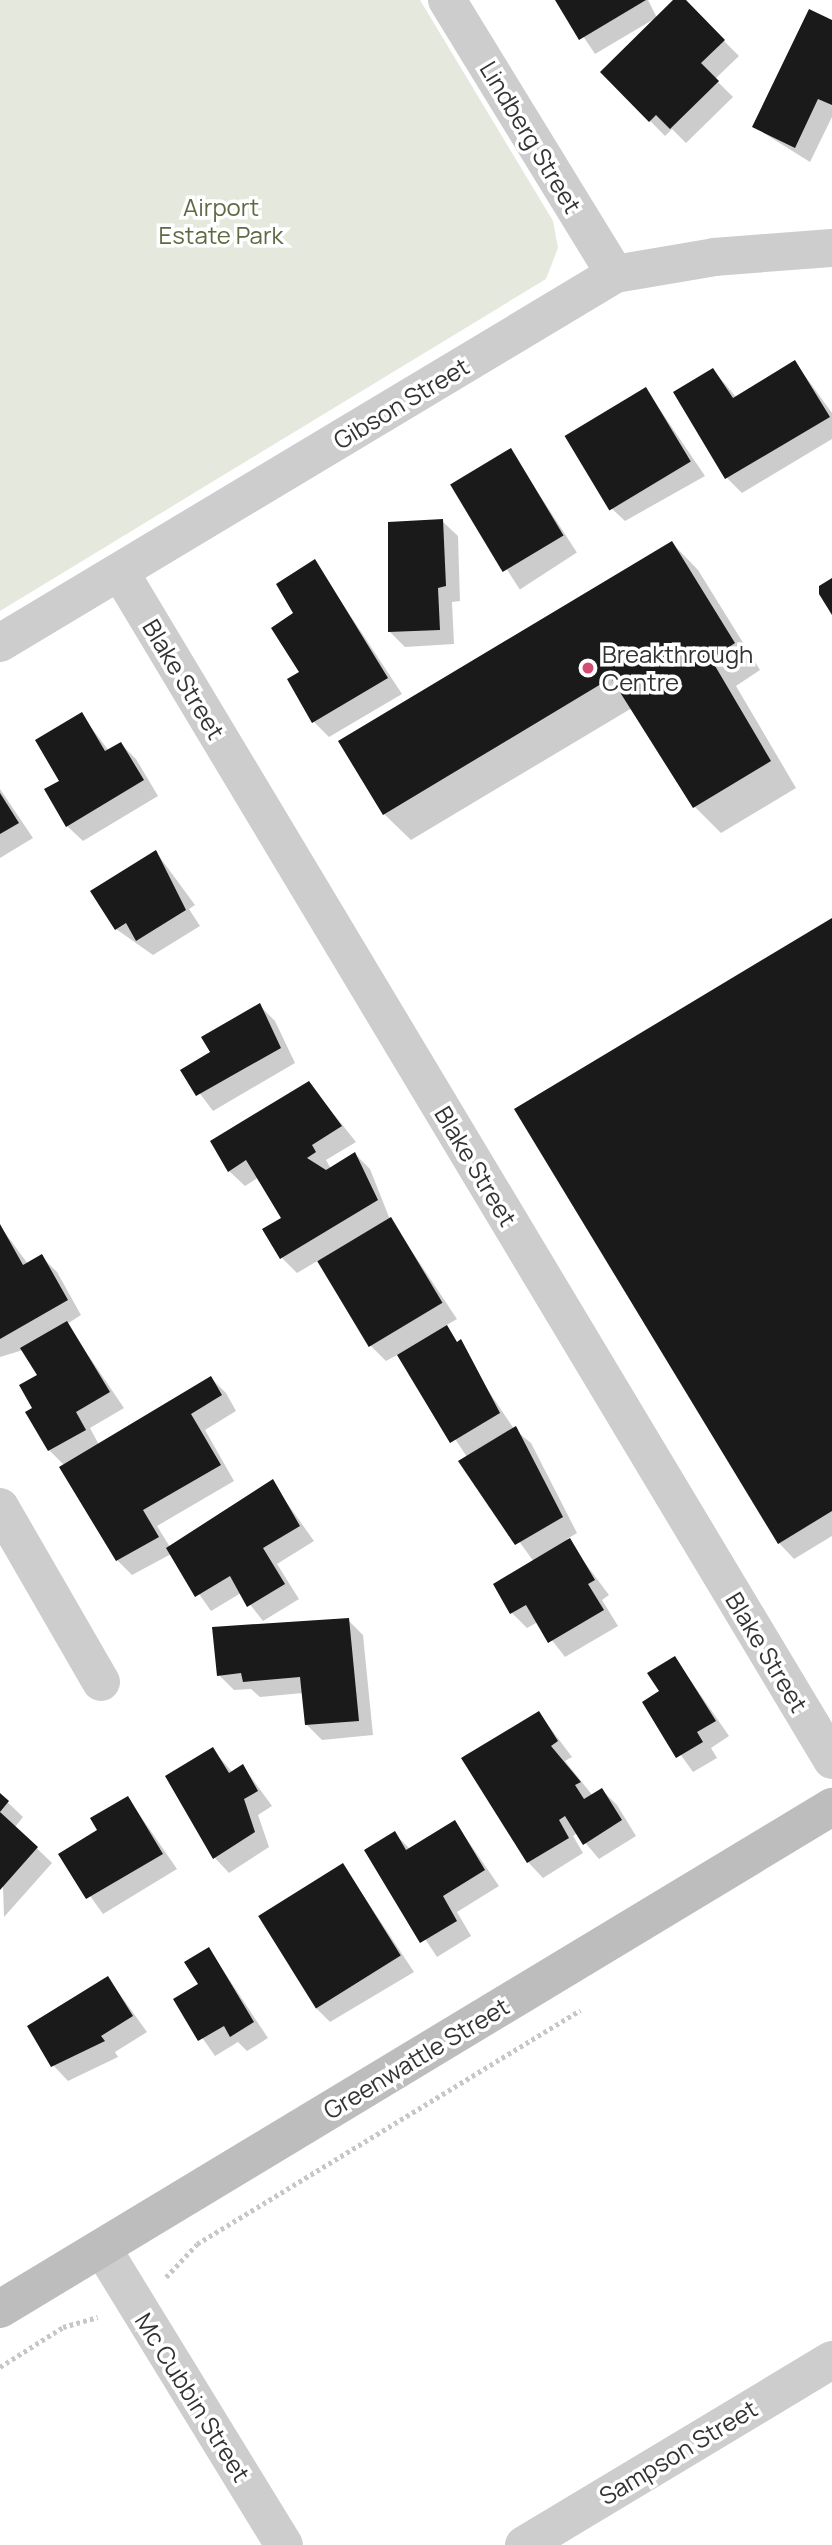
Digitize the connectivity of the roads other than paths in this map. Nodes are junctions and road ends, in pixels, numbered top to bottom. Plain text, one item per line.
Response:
1 (447, 0) edge
2 (832, 248) edge
3 (615, 274) junction
4 (120, 572) junction
5 (0, 643) edge
6 (0, 1507) edge
7 (101, 1682) dead end
8 (832, 1760) edge
9 (832, 1807) edge
10 (102, 2248) junction
11 (0, 2309) edge
12 (832, 2360) edge
13 (284, 2545) edge
14 (524, 2545) edge

1 - 3 street, Lindberg Street
2 - 3 street, Gibson Street
3 - 4 street, Gibson Street
4 - 5 street, Gibson Street
4 - 8 street, Blake Street
6 - 7 street
9 - 10 main road, Greenwattle Street
10 - 11 main road, Greenwattle Street
10 - 13 street, Mc Cubbin Street
12 - 14 street, Sampson Street

